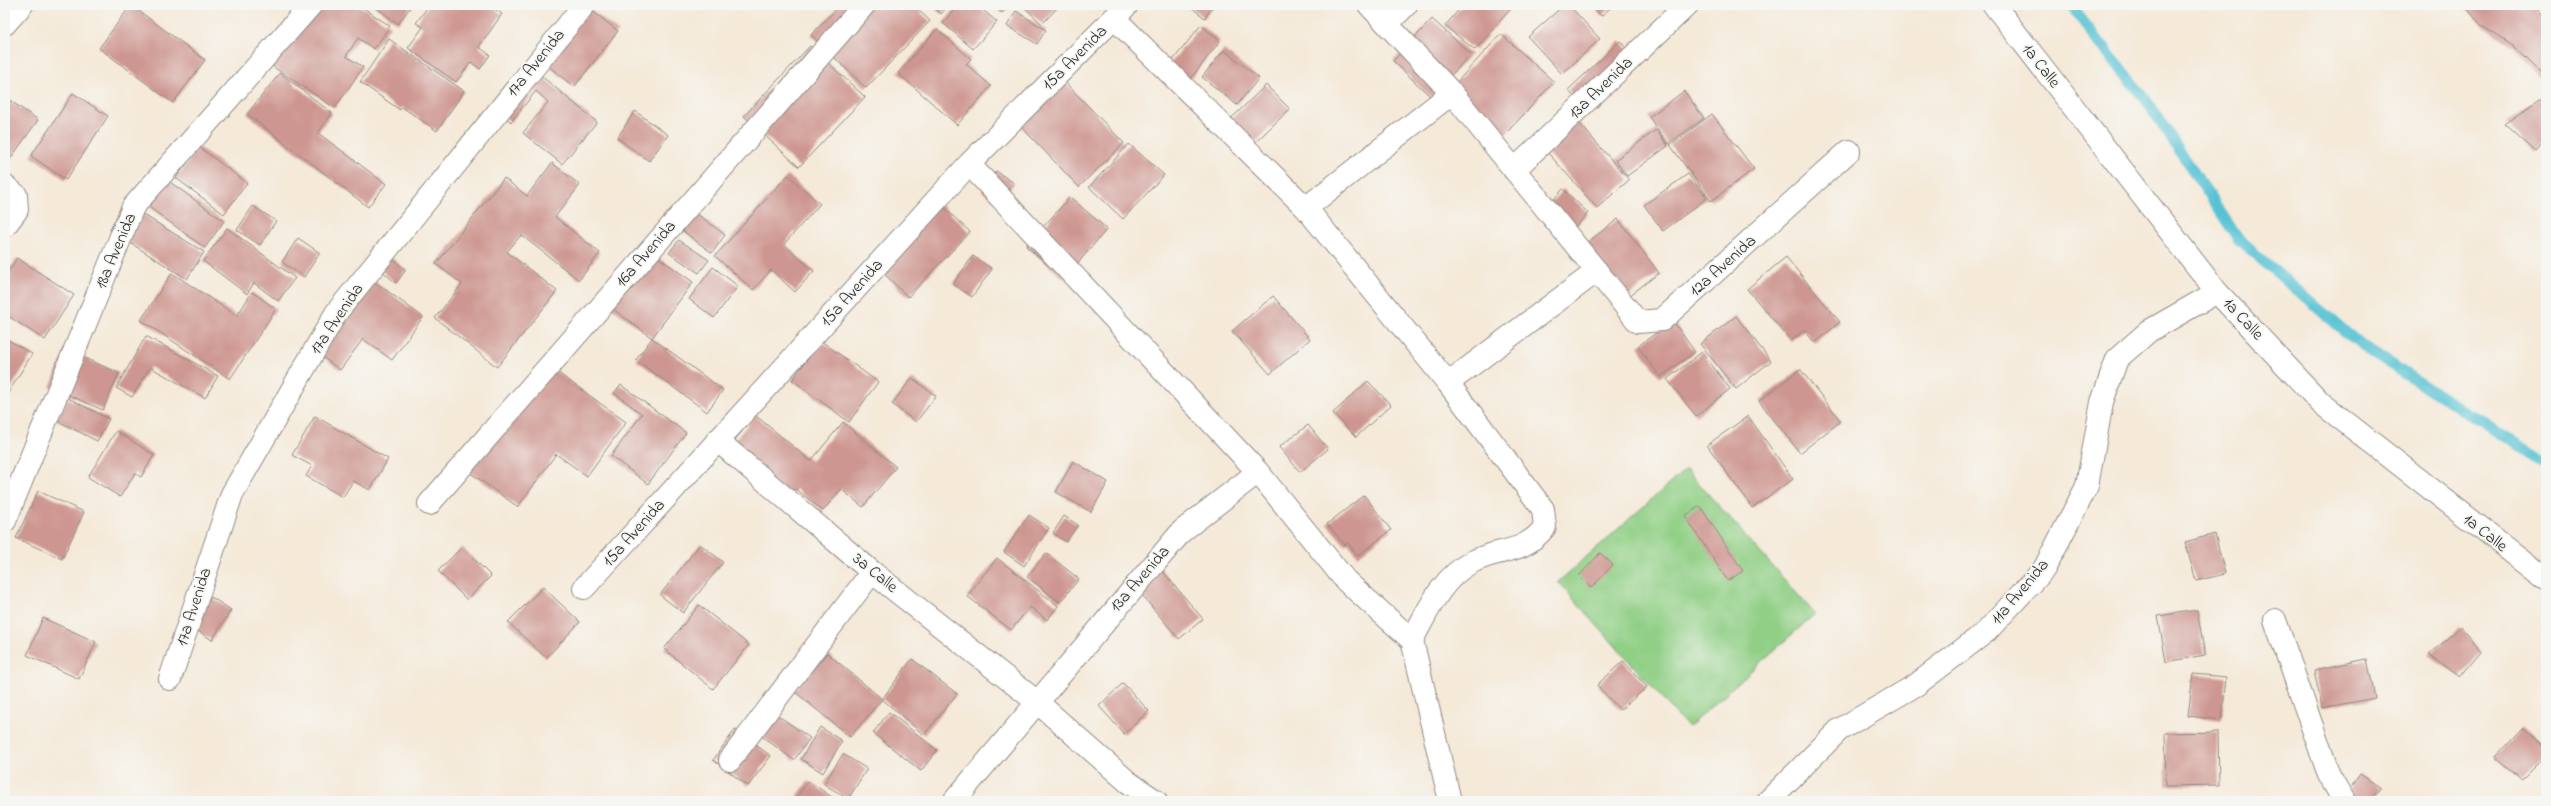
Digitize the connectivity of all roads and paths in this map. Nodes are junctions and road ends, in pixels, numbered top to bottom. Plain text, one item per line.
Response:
1 (22, 5) edge
2 (311, 5) edge
3 (584, 5) edge
4 (864, 5) edge
5 (1369, 5) edge
6 (1406, 5) edge
7 (1687, 5) edge
8 (1994, 5) edge
9 (1120, 12) edge
10 (5, 24) edge
11 (1387, 24) junction
12 (1452, 93) junction
13 (1849, 151) dead end
14 (969, 164) junction
15 (1514, 170) junction
16 (11, 191) edge
17 (1306, 208) junction
18 (5, 226) edge
19 (1597, 271) junction
20 (2218, 292) junction
21 (1448, 383) junction
22 (717, 440) junction
23 (1258, 472) junction
24 (429, 504) dead end
25 (5, 521) edge
26 (872, 572) junction
27 (2546, 579) edge
28 (584, 588) dead end
29 (2275, 620) dead end
30 (1412, 640) junction
31 (170, 679) dead end
32 (1037, 702) junction
33 (730, 760) dead end
34 (954, 801) edge
35 (1156, 801) edge
36 (1450, 801) edge
37 (1768, 801) edge
38 (2344, 801) edge

1 - 10 street
2 - 25 street, 18a Avenida
3 - 31 street, 17a Avenida
4 - 24 street, 16a Avenida
5 - 11 street
6 - 11 street
7 - 15 street, 13a Avenida
8 - 20 street, 1a Calle
9 - 14 street, 15a Avenida
9 - 17 street
11 - 12 street
12 - 15 street
12 - 17 street
13 - 19 street, 12a Avenida
14 - 22 street, 15a Avenida
14 - 23 street
15 - 19 street
16 - 18 street
17 - 21 street
19 - 21 street
20 - 27 street, 1a Calle
20 - 37 street, 11a Avenida
21 - 30 street
22 - 26 street, 3a Calle
22 - 28 street, 15a Avenida
23 - 30 street
23 - 32 street, 13a Avenida
26 - 32 street, 3a Calle
26 - 33 street
29 - 38 street
30 - 36 street
32 - 34 street, 13a Avenida
32 - 35 street, 3a Calle

